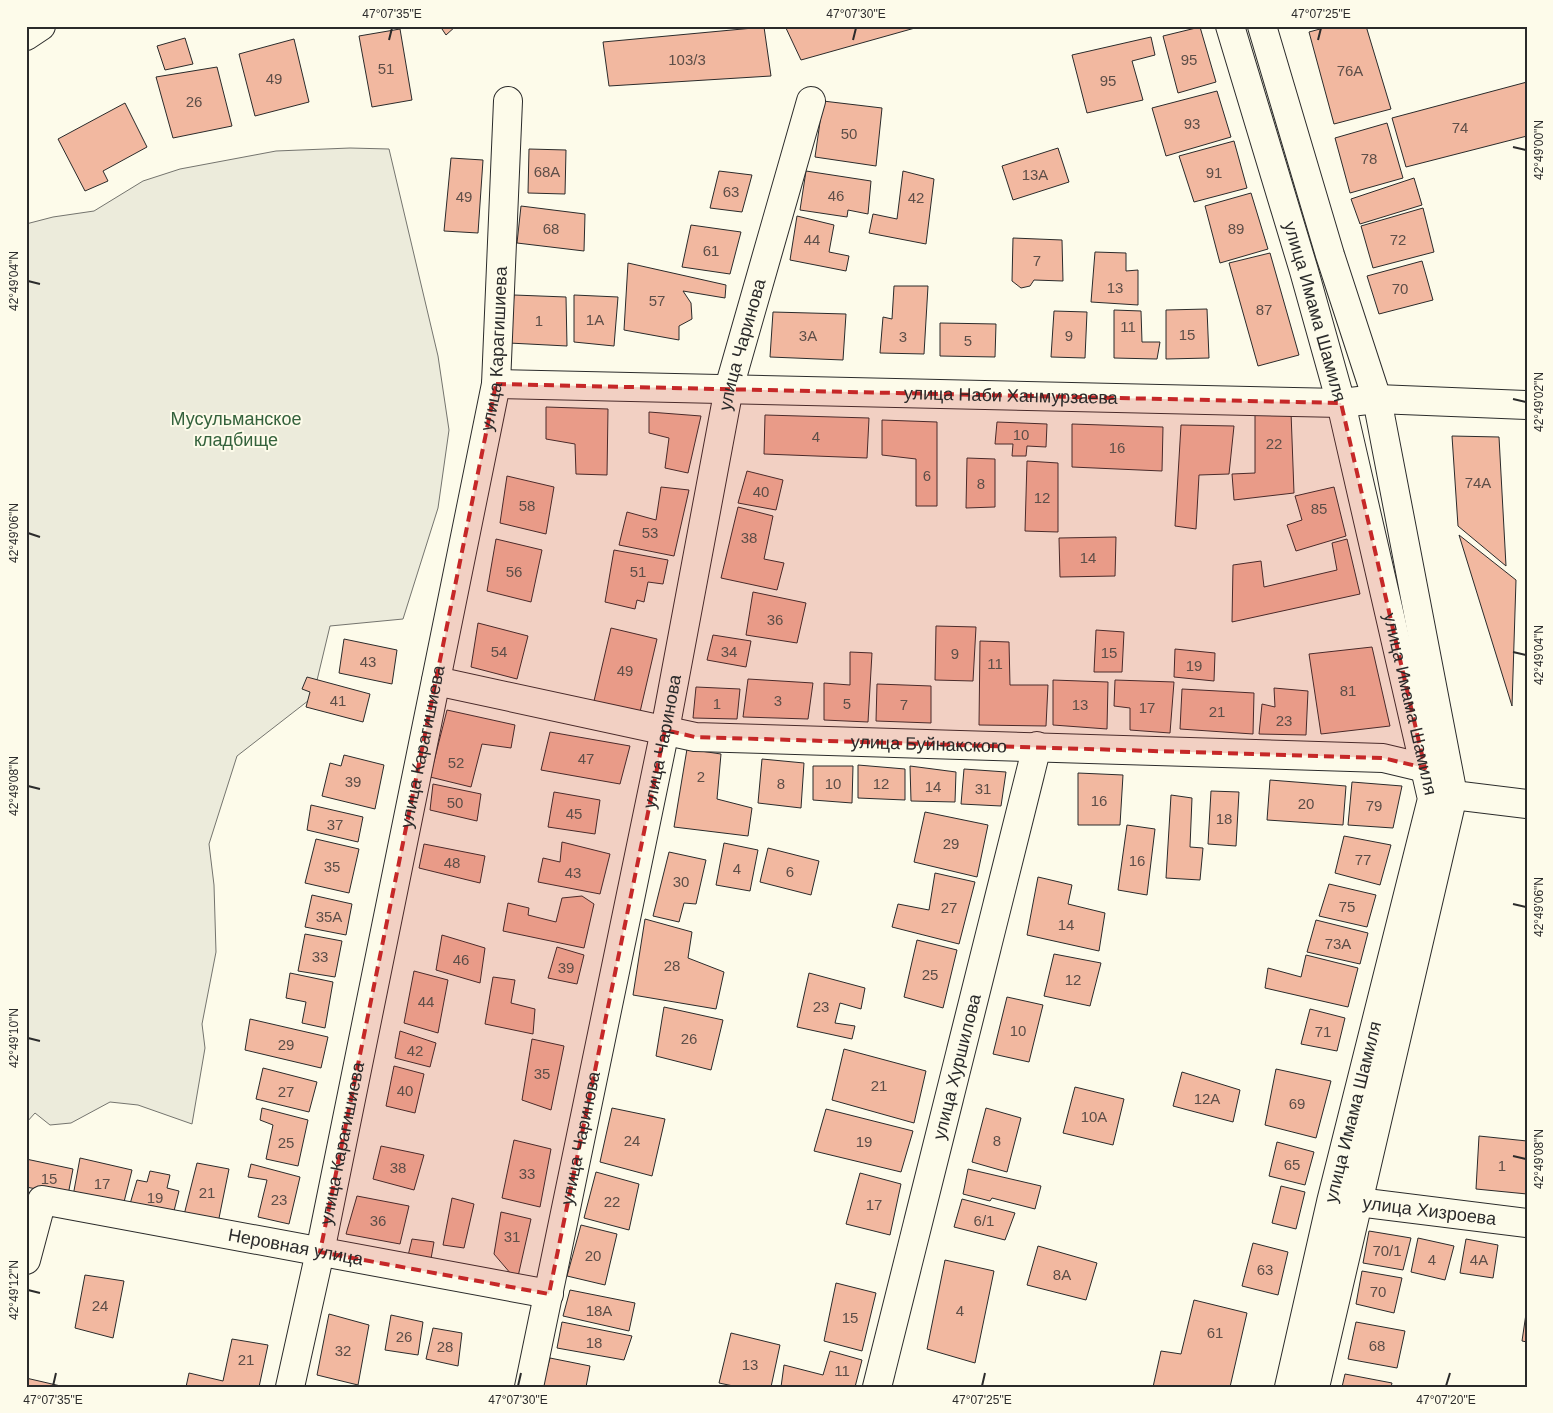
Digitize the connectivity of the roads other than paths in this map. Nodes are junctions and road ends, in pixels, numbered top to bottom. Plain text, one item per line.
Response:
1 (41, 26) edge
2 (1230, 26) edge
3 (1262, 26) edge
4 (26, 36) edge
5 (508, 101) dead end
6 (811, 102) dead end
7 (496, 384) junction
8 (729, 388) junction
9 (1376, 399) junction
10 (1341, 403) junction
11 (1527, 405) edge
12 (436, 681) junction
13 (665, 730) junction
14 (1037, 746) junction
15 (1425, 768) junction
16 (1453, 795) junction
17 (1527, 804) edge
18 (1331, 1202) junction
19 (1358, 1202) junction
20 (1527, 1223) edge
21 (320, 1252) junction
22 (26, 1260) edge
23 (549, 1294) junction
24 (290, 1387) edge
25 (529, 1387) edge
26 (877, 1387) edge
27 (1289, 1387) edge
28 (1315, 1387) edge

1 - 4 street
2 - 10 street, улица Имама Шамиля
3 - 9 street, улица Имама Шамиля
5 - 7 street, улица Карагишиева
6 - 8 street, улица Чаринова
7 - 8 street, улица Наби Ханмурзаева
7 - 12 street, улица Карагишиева
8 - 10 street, улица Наби Ханмурзаева
8 - 13 street, улица Чаринова
9 - 10 street, улица Наби Ханмурзаева
9 - 11 street, улица Наби Ханмурзаева
9 - 16 street, улица Имама Шамиля
10 - 15 street, улица Имама Шамиля
12 - 13 street, улица Буйнакского
12 - 21 street, улица Карагишиева
13 - 14 street, улица Буйнакского
13 - 23 street, улица Чаринова
14 - 15 street, улица Буйнакского
14 - 26 street, улица Хуршилова
15 - 18 street, улица Имама Шамиля
16 - 17 street
16 - 19 street, улица Имама Шамиля
18 - 19 street, улица Хизроева
18 - 27 street, улица Имама Шамиля
19 - 20 street, улица Хизроева
19 - 28 street, улица Имама Шамиля
21 - 22 street, Неровная улица
21 - 23 street, Неровная улица
21 - 24 street, улица Карагишиева
23 - 25 street, улица Чаринова

